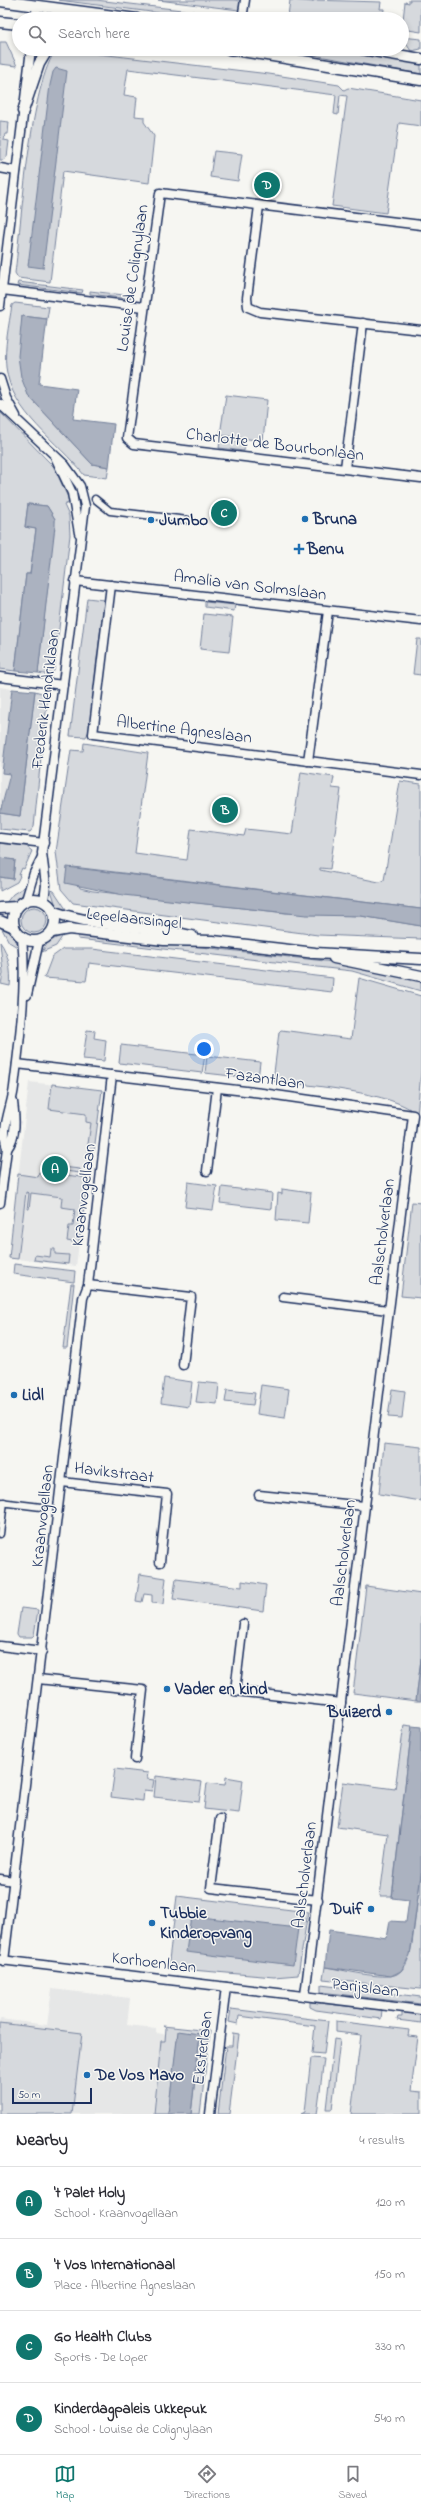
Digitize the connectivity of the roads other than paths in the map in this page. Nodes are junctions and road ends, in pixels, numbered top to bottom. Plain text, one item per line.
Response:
1 (245, 0) edge
2 (0, 1) edge
3 (37, 7) junction
4 (36, 12) edge
5 (78, 12) edge
6 (243, 12) edge
7 (0, 22) edge
8 (12, 23) edge
9 (30, 56) edge
10 (44, 56) edge
11 (277, 56) edge
12 (403, 56) edge
13 (421, 59) edge
14 (421, 80) edge
15 (23, 111) junction
16 (0, 168) edge
17 (16, 171) junction
18 (258, 206) junction
19 (421, 225) edge
20 (2, 290) junction
21 (0, 306) edge
22 (144, 307) junction
23 (363, 322) junction
24 (421, 330) edge
25 (0, 379) edge
26 (0, 404) edge
27 (18, 420) junction
28 (127, 438) joint
29 (345, 468) junction
30 (421, 478) edge
31 (95, 499) dead end
32 (188, 520) dead end
33 (75, 581) junction
34 (111, 585) junction
35 (328, 611) junction
36 (421, 621) edge
37 (0, 677) edge
38 (63, 685) junction
39 (308, 761) junction
40 (421, 775) edge
41 (0, 838) edge
42 (44, 843) junction
43 (42, 857) junction
44 (26, 900) junction
45 (44, 901) junction
46 (17, 907) junction
47 (0, 908) edge
48 (54, 912) junction
49 (0, 922) edge
50 (14, 927) junction
51 (52, 932) junction
52 (22, 937) junction
53 (39, 941) junction
54 (214, 942) junction
55 (315, 953) junction
56 (421, 959) edge
57 (421, 976) edge
58 (23, 1009) junction
59 (17, 1064) junction
60 (112, 1075) junction
61 (217, 1088) junction
62 (413, 1115) joint
63 (206, 1170) dead end
64 (0, 1203) edge
65 (88, 1285) junction
66 (283, 1297) dead end
67 (388, 1310) junction
68 (183, 1365) dead end
69 (62, 1482) junction
70 (259, 1495) dead end
71 (2, 1502) edge
72 (364, 1506) junction
73 (41, 1507) dead end
74 (0, 1534) edge
75 (160, 1562) dead end
76 (243, 1624) dead end
77 (0, 1646) edge
78 (42, 1651) junction
79 (38, 1679) junction
80 (341, 1703) junction
81 (135, 1759) dead end
82 (220, 1819) dead end
83 (0, 1879) edge
84 (14, 1881) junction
85 (318, 1900) junction
86 (2, 1960) edge
87 (226, 1986) junction
88 (305, 1995) junction
89 (421, 2010) edge
90 (210, 2114) edge

1 - 6 street
2 - 3 street
3 - 4 street
3 - 5 street
7 - 8 street
9 - 15 street
10 - 15 street
11 - 14 street
12 - 13 street
15 - 17 street
16 - 17 street
17 - 20 street
18 - 19 street, Louise de Colignylaan
18 - 22 street, Louise de Colignylaan
18 - 23 street
20 - 21 street
20 - 22 street
22 - 28 street, Louise de Colignylaan
23 - 24 street
23 - 29 street
25 - 27 street, Frederik Hendriklaan
26 - 27 street, Frederik Hendriklaan
27 - 33 street, Frederik Hendriklaan
28 - 29 street, Charlotte de Bourbonlaan
29 - 30 street, Charlotte de Bourbonlaan
31 - 32 street
33 - 34 street, Amalia van Solmslaan
33 - 38 street, Frederik Hendriklaan
34 - 35 street, Amalia van Solmslaan
34 - 39 street, Albertine Agneslaan
35 - 36 street, Amalia van Solmslaan
35 - 39 street
37 - 38 street
38 - 42 street, Frederik Hendriklaan
39 - 40 street, Albertine Agneslaan
41 - 42 street
42 - 43 street, Frederik Hendriklaan
43 - 44 street, Frederik Hendriklaan
43 - 45 street, Frederik Hendriklaan
44 - 45 street
44 - 46 street
45 - 48 street
46 - 47 street
46 - 50 street
48 - 51 street
48 - 54 street, Lepelaarsingel
49 - 50 street
50 - 52 street
51 - 53 street
51 - 54 street, Lepelaarsingel
52 - 53 street
52 - 58 street
53 - 58 street
54 - 55 street, Lepelaarsingel
55 - 56 street, Lepelaarsingel
55 - 57 street, Lepelaarsingel
58 - 59 street
59 - 60 street, Fazantlaan
59 - 64 street
60 - 61 street, Fazantlaan
60 - 65 street, Kraanvogellaan
61 - 62 street, Fazantlaan
61 - 63 street
62 - 67 street, Aalscholverlaan
65 - 68 street
65 - 69 street, Kraanvogellaan
66 - 67 street
67 - 72 street, Aalscholverlaan
69 - 75 street, Havikstraat
69 - 78 street, Kraanvogellaan
70 - 72 street
71 - 73 street, Kraanvogellaan
71 - 74 street
72 - 80 street, Aalscholverlaan
76 - 80 street
77 - 78 street
78 - 79 street, Kraanvogellaan
79 - 81 street
79 - 84 street, Kraanvogellaan
80 - 85 street, Aalscholverlaan
82 - 85 street
83 - 84 street
84 - 86 street, Kraanvogellaan
85 - 88 street, Aalscholverlaan
86 - 87 street, Korhoenlaan
87 - 88 street, Korhoenlaan
87 - 90 street, Eksterlaan
88 - 89 street, Parijslaan

